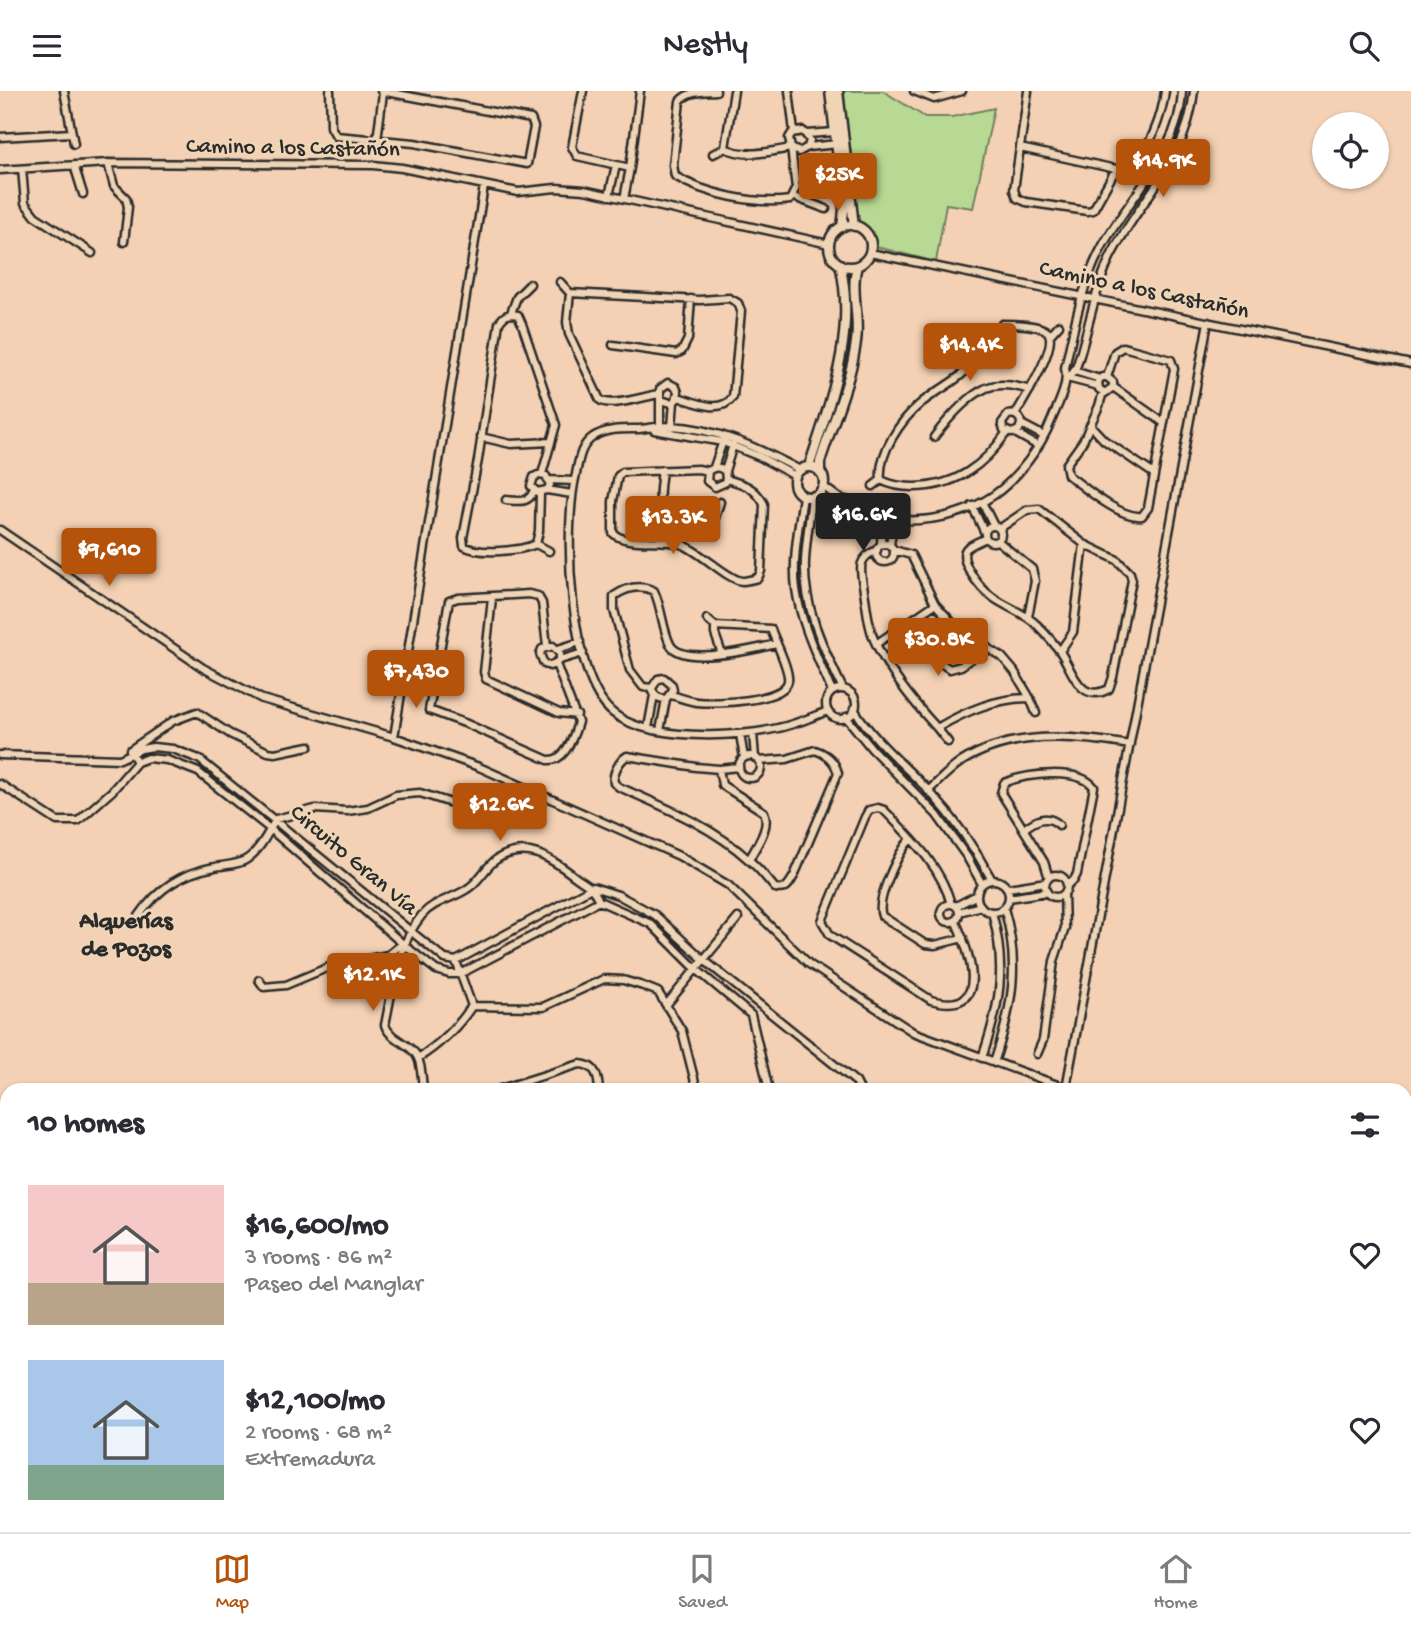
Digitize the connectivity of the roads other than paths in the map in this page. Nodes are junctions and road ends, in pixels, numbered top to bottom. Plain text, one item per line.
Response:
1 (64, 91) edge
2 (330, 91) edge
3 (583, 91) edge
4 (640, 91) edge
5 (716, 91) edge
6 (734, 91) edge
7 (789, 91) edge
8 (830, 91) edge
9 (838, 91) edge
10 (914, 91) edge
11 (962, 91) edge
12 (1028, 91) edge
13 (1165, 91) edge
14 (1182, 91) edge
15 (1194, 91) edge
16 (382, 92) edge
17 (685, 92) edge
18 (794, 132) junction
19 (835, 132) junction
20 (72, 133) junction
21 (807, 134) junction
22 (0, 137) edge
23 (377, 140) junction
24 (74, 144) dead end
25 (838, 144) junction
26 (808, 147) junction
27 (725, 148) junction
28 (791, 148) junction
29 (1020, 148) junction
30 (713, 154) dead end
31 (108, 163) junction
32 (74, 165) junction
33 (616, 165) junction
34 (630, 168) junction
35 (22, 169) junction
36 (1115, 169) junction
37 (0, 170) edge
38 (484, 186) junction
39 (83, 194) dead end
40 (609, 195) junction
41 (794, 197) junction
42 (624, 199) junction
43 (825, 209) dead end
44 (854, 226) junction
45 (842, 227) junction
46 (124, 242) dead end
47 (830, 244) junction
48 (92, 253) dead end
49 (870, 253) junction
50 (839, 264) junction
51 (857, 266) junction
52 (560, 282) dead end
53 (530, 284) dead end
54 (570, 293) junction
55 (1082, 296) junction
56 (691, 299) junction
57 (1095, 299) junction
58 (511, 313) junction
59 (1208, 322) junction
60 (1059, 325) dead end
61 (1050, 335) junction
62 (613, 345) dead end
63 (1411, 364) edge
64 (1065, 368) junction
65 (1075, 372) junction
66 (1067, 378) junction
67 (1102, 384) junction
68 (1113, 387) junction
69 (1030, 390) junction
70 (660, 397) junction
71 (676, 399) junction
72 (1015, 415) junction
73 (1164, 423) junction
74 (1021, 424) junction
75 (1090, 425) junction
76 (660, 429) junction
77 (672, 429) junction
78 (1011, 433) junction
79 (1044, 436) junction
80 (481, 437) junction
81 (934, 437) dead end
82 (724, 439) junction
83 (550, 442) junction
84 (734, 442) junction
85 (1038, 446) junction
86 (711, 469) junction
87 (662, 470) junction
88 (802, 471) junction
89 (820, 472) junction
90 (542, 474) junction
91 (1154, 474) junction
92 (725, 475) junction
93 (549, 479) junction
94 (881, 480) junction
95 (574, 481) junction
96 (824, 487) junction
97 (873, 487) dead end
98 (540, 491) junction
99 (572, 494) junction
100 (810, 496) junction
101 (506, 500) dead end
102 (720, 502) dead end
103 (982, 502) junction
104 (972, 506) junction
105 (883, 512) junction
106 (697, 518) junction
107 (715, 518) junction
108 (894, 518) junction
109 (882, 520) junction
110 (996, 527) junction
111 (0, 530) edge
112 (985, 535) junction
113 (998, 541) junction
114 (536, 544) junction
115 (1084, 544) junction
116 (466, 548) junction
117 (879, 548) junction
118 (892, 548) junction
119 (548, 551) dead end
120 (458, 554) dead end
121 (492, 598) junction
122 (935, 604) junction
123 (1028, 617) junction
124 (707, 619) dead end
125 (913, 619) junction
126 (715, 626) junction
127 (580, 642) junction
128 (776, 644) junction
129 (876, 644) junction
130 (547, 646) junction
131 (988, 647) junction
132 (558, 649) junction
133 (1060, 651) junction
134 (583, 653) junction
135 (722, 654) junction
136 (558, 662) junction
137 (844, 689) junction
138 (653, 691) junction
139 (832, 692) junction
140 (668, 697) junction
141 (1030, 698) junction
142 (854, 709) junction
143 (828, 711) junction
144 (1036, 713) dead end
145 (577, 715) junction
146 (846, 717) junction
147 (648, 728) junction
148 (937, 728) junction
149 (660, 731) junction
150 (752, 733) junction
151 (740, 734) junction
152 (394, 737) junction
153 (948, 742) dead end
154 (1130, 745) junction
155 (309, 746) dead end
156 (131, 753) junction
157 (0, 755) edge
158 (744, 758) junction
159 (757, 759) junction
160 (137, 761) junction
161 (739, 767) junction
162 (719, 769) junction
163 (0, 784) edge
164 (928, 790) junction
165 (448, 802) dead end
166 (276, 820) junction
167 (1059, 825) dead end
168 (270, 829) junction
169 (1024, 829) junction
170 (911, 839) junction
171 (750, 860) junction
172 (992, 880) junction
173 (1048, 880) junction
174 (982, 884) junction
175 (1067, 885) junction
176 (593, 887) junction
177 (1008, 888) junction
178 (1047, 892) junction
179 (1064, 894) junction
180 (977, 895) junction
181 (1009, 898) junction
182 (599, 901) junction
183 (955, 907) junction
184 (981, 907) junction
185 (1004, 908) junction
186 (992, 912) junction
187 (139, 916) dead end
188 (738, 918) dead end
189 (955, 920) junction
190 (412, 933) junction
191 (503, 937) junction
192 (963, 938) junction
193 (403, 944) junction
194 (509, 947) junction
195 (388, 955) junction
196 (704, 960) junction
197 (456, 961) junction
198 (398, 967) junction
199 (696, 969) junction
200 (460, 974) junction
201 (259, 980) dead end
202 (667, 1004) junction
203 (760, 1004) junction
204 (472, 1006) junction
205 (751, 1015) junction
206 (1037, 1054) dead end
207 (418, 1058) junction
208 (982, 1058) junction
209 (994, 1063) junction
210 (422, 1083) edge
211 (519, 1083) edge
212 (598, 1083) edge
213 (695, 1083) edge
214 (767, 1083) edge
215 (856, 1083) edge
216 (1052, 1083) edge
217 (1070, 1083) edge

1 - 20 street
2 - 23 street
3 - 33 street
4 - 34 street
5 - 17 street
6 - 27 street
7 - 18 street
8 - 19 street
9 - 44 street
10 - 11 street
12 - 29 street
13 - 36 street
14 - 55 street
15 - 57 street
16 - 23 street
16 - 23 street
17 - 41 street
18 - 21 street
18 - 28 street
19 - 21 street
19 - 25 street
20 - 22 street
20 - 24 street
21 - 26 street
25 - 26 street
25 - 45 street
26 - 28 street
27 - 28 street
27 - 30 street
28 - 41 street
29 - 36 street
29 - 36 street
31 - 32 street, Camino a los Castañón
31 - 38 street, Camino a los Castañón
31 - 46 street
32 - 35 street, Camino a los Castañón
32 - 39 street
33 - 34 street
33 - 40 street
34 - 42 street
35 - 37 street, Camino a los Castañón
35 - 48 street
38 - 40 street, Camino a los Castañón
38 - 152 street
40 - 42 street, Camino a los Castañón
41 - 43 street
42 - 47 street, Camino a los Castañón
44 - 45 street
44 - 49 street
45 - 47 street
47 - 50 street
49 - 51 street
49 - 55 street, Camino a los Castañón
50 - 51 street
50 - 88 street
51 - 89 street
52 - 54 street
53 - 58 street
54 - 56 street
54 - 70 street
55 - 57 street, Camino a los Castañón
55 - 64 street
56 - 62 street
56 - 71 street
57 - 59 street, Camino a los Castañón
57 - 65 street
58 - 80 street
58 - 83 street
59 - 63 street, Camino a los Castañón
59 - 154 street
60 - 61 street
61 - 69 street
61 - 94 street
64 - 65 street
64 - 66 street
65 - 66 street
65 - 67 street
66 - 67 street
66 - 79 street
67 - 68 street
67 - 68 street
67 - 73 street
67 - 75 street
68 - 73 street
69 - 72 street
69 - 81 street
70 - 71 street
70 - 71 street
70 - 76 street
71 - 77 street
72 - 74 street
72 - 78 street
73 - 91 street
74 - 78 street
74 - 79 street
75 - 91 street
75 - 91 street
76 - 77 street
76 - 95 street
77 - 82 street
78 - 85 street
78 - 94 street
79 - 85 street
80 - 83 street
80 - 116 street
82 - 84 street
82 - 86 street
83 - 90 street
84 - 88 street
84 - 92 street
85 - 103 street
86 - 87 street
86 - 92 street
86 - 92 street
87 - 92 street
87 - 106 street
88 - 89 street
88 - 100 street
89 - 96 street
90 - 93 street
90 - 98 street
93 - 95 street
93 - 98 street
94 - 97 street
95 - 99 street
96 - 100 street
96 - 105 street
98 - 99 street
98 - 101 street
98 - 114 street
99 - 127 street
100 - 109 street
100 - 137 street
100 - 139 street
102 - 107 street
103 - 104 street
103 - 110 street
104 - 108 street
104 - 112 street
105 - 108 street
105 - 109 street
106 - 107 street
106 - 107 street
108 - 109 street
108 - 118 street
109 - 117 street
110 - 112 street
110 - 113 street
110 - 115 street
111 - 152 street
112 - 113 street
112 - 123 street
113 - 123 street
114 - 116 street
114 - 119 street
115 - 133 street
115 - 133 street
116 - 120 street
117 - 118 street
117 - 118 street
117 - 129 street
118 - 122 street
121 - 130 street
121 - 145 street
121 - 145 street
122 - 125 street
122 - 131 street
123 - 133 street
124 - 126 street
125 - 129 street
125 - 131 street
126 - 128 street
126 - 135 street
127 - 132 street
127 - 134 street
128 - 135 street
128 - 140 street
129 - 148 street
130 - 132 street
130 - 136 street
131 - 141 street
132 - 136 street
134 - 136 street
134 - 147 street
135 - 138 street
136 - 145 street
137 - 139 street
137 - 142 street
138 - 140 street
138 - 140 street
138 - 147 street
139 - 143 street
140 - 149 street
141 - 144 street
141 - 148 street
142 - 146 street
142 - 164 street
143 - 146 street
143 - 150 street
146 - 174 street
147 - 149 street
148 - 153 street
149 - 151 street
150 - 151 street
150 - 159 street
151 - 158 street
152 - 208 street
154 - 164 street
154 - 217 street
155 - 156 street
156 - 157 street, Circuito Gran Vía
156 - 160 street
156 - 166 street, Circuito Gran Vía
158 - 159 street
158 - 161 street
159 - 161 street
159 - 171 street
160 - 163 street
160 - 168 street, Circuito Gran Vía
161 - 162 street
162 - 171 street
162 - 171 street
164 - 172 street
165 - 166 street
166 - 168 street
166 - 190 street, Circuito Gran Vía
167 - 169 street
168 - 187 street
168 - 193 street, Circuito Gran Vía
169 - 173 street
169 - 175 street
170 - 183 street
170 - 192 street
170 - 192 street
172 - 174 street
172 - 177 street
173 - 175 street
173 - 177 street
173 - 178 street
174 - 180 street
175 - 179 street
176 - 182 street
176 - 190 street
176 - 191 street
176 - 196 street
177 - 181 street
178 - 179 street
178 - 181 street
179 - 206 street
180 - 183 street
180 - 184 street
181 - 185 street
182 - 194 street
182 - 199 street
183 - 184 street
183 - 189 street
183 - 189 street
184 - 186 street
185 - 186 street
185 - 209 street
186 - 208 street
188 - 196 street
189 - 192 street
190 - 193 street
190 - 197 street, Circuito Gran Vía
191 - 194 street
191 - 197 street
193 - 195 street
193 - 198 street
193 - 200 street, Circuito Gran Vía
194 - 200 street
195 - 198 street
195 - 201 street
196 - 199 street
196 - 203 street
197 - 200 street
198 - 207 street
199 - 202 street
199 - 205 street
200 - 204 street
202 - 204 street
202 - 213 street
203 - 205 street
203 - 215 street
204 - 207 street
205 - 214 street
207 - 210 street
208 - 209 street
209 - 216 street
211 - 212 street

